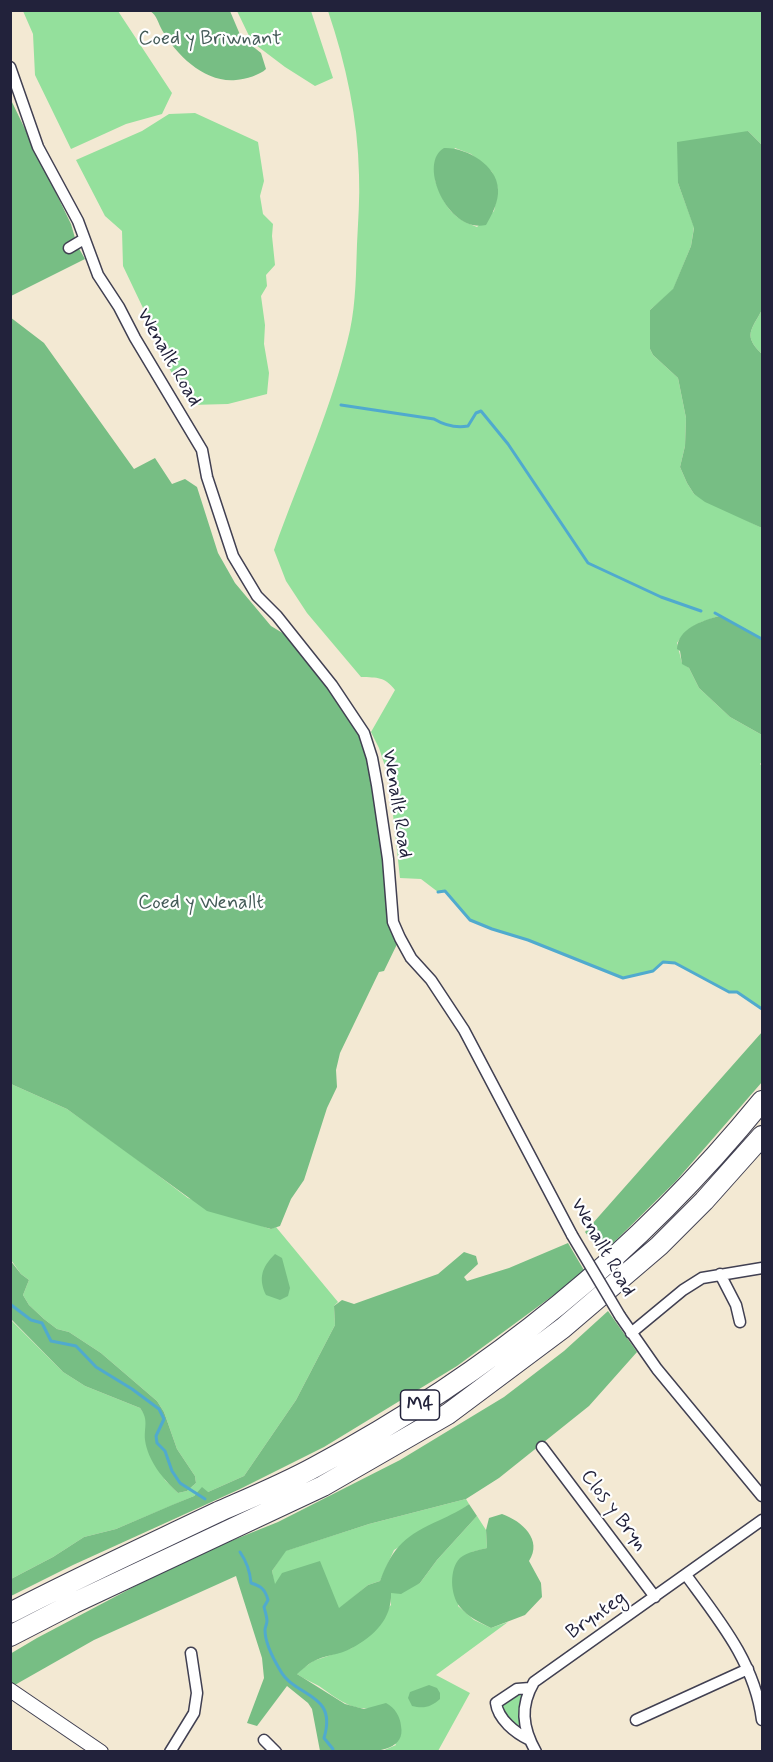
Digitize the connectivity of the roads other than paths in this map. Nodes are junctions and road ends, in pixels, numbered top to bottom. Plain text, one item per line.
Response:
1 (10, 67) edge
2 (84, 239) junction
3 (69, 248) dead end
4 (762, 1101) edge
5 (762, 1136) edge
6 (762, 1268) edge
7 (720, 1274) junction
8 (740, 1322) dead end
9 (631, 1333) junction
10 (542, 1447) dead end
11 (762, 1496) edge
12 (762, 1520) edge
13 (686, 1575) junction
14 (655, 1597) junction
15 (10, 1613) edge
16 (10, 1636) edge
17 (191, 1653) dead end
18 (748, 1669) junction
19 (531, 1688) junction
20 (10, 1690) edge
21 (636, 1720) dead end
22 (762, 1720) edge
23 (264, 1740) dead end
24 (530, 1740) junction
25 (101, 1752) edge
26 (170, 1752) edge
27 (276, 1752) edge
28 (536, 1752) edge

1 - 2 street, Wenallt Road
2 - 3 street
2 - 9 street, Wenallt Road, bridge
4 - 15 highway, M4
5 - 16 highway, M4
6 - 7 street
7 - 8 street
7 - 9 street
9 - 11 street, Wenallt Road
10 - 14 street, Clos y Bryn
12 - 13 street, Brynteg
13 - 14 street, Brynteg
13 - 18 street
14 - 19 street, Brynteg
17 - 26 street
18 - 21 street
18 - 22 street
19 - 24 street, Brynteg
19 - 24 street, Brynteg
20 - 25 street
23 - 27 street
24 - 28 street, Brynteg

